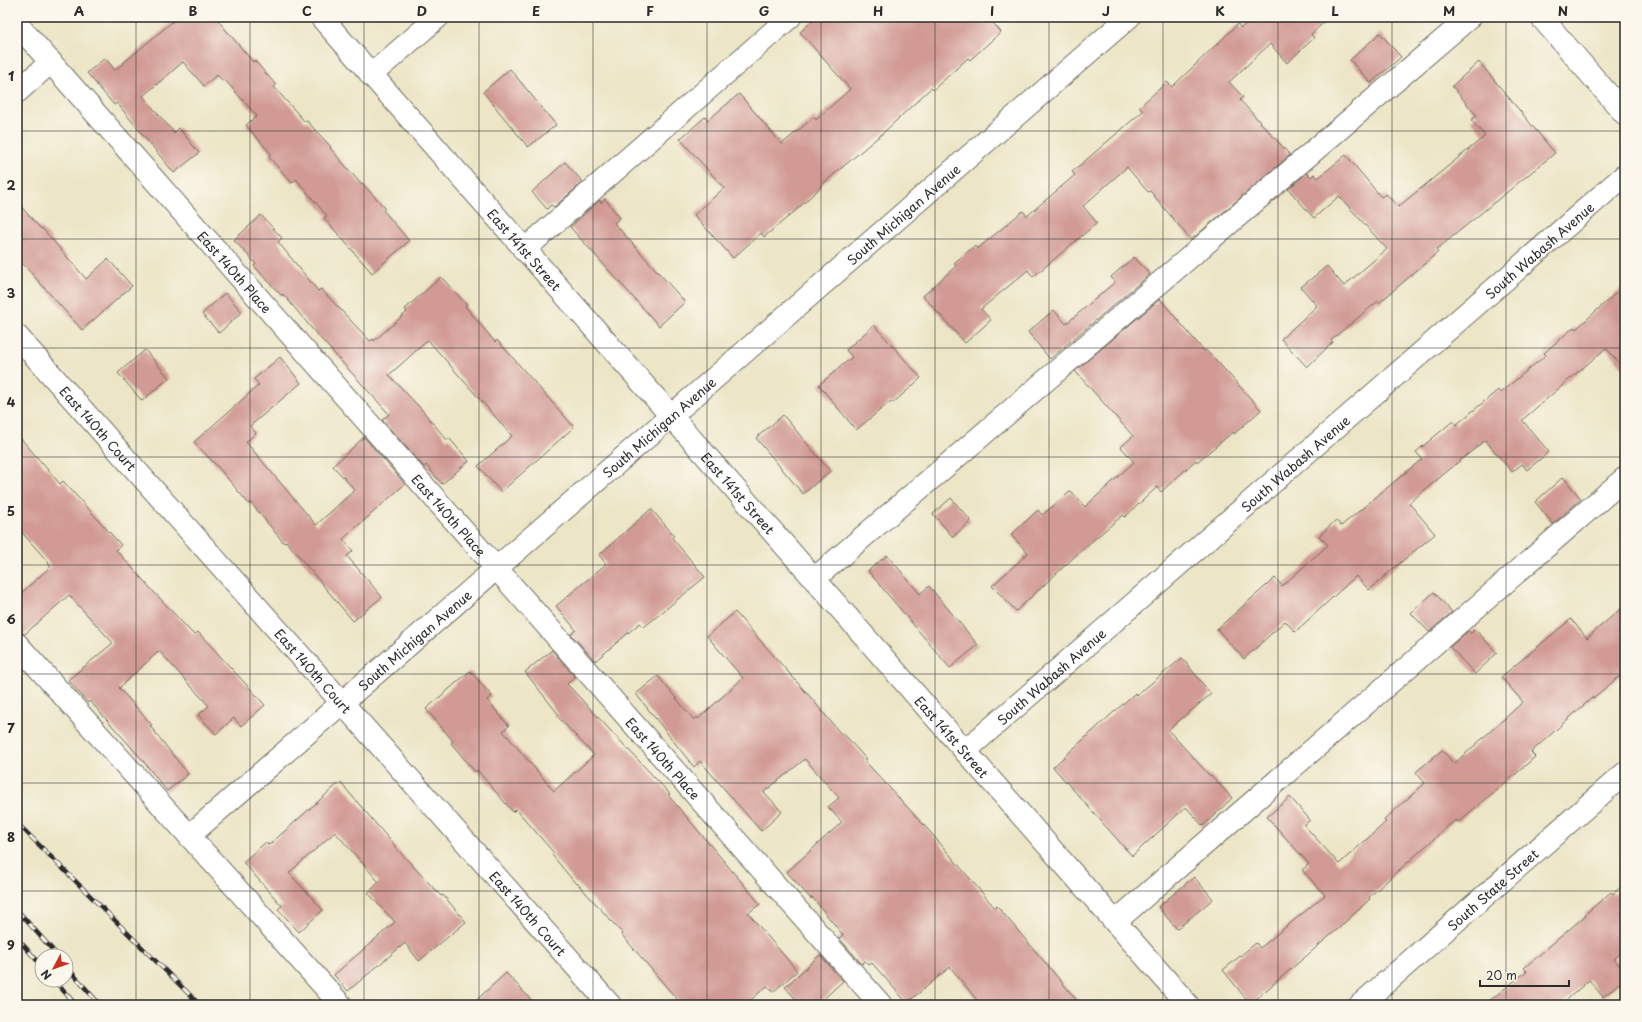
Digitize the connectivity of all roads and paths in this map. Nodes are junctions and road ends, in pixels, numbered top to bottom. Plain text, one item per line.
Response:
1 (321, 17) edge
2 (438, 17) edge
3 (790, 17) edge
4 (1129, 17) edge
5 (1470, 17) edge
6 (1541, 17) edge
7 (17, 24) edge
8 (51, 62) junction
9 (371, 75) junction
10 (17, 92) edge
11 (1625, 114) edge
12 (1625, 175) edge
13 (524, 250) junction
14 (17, 336) edge
15 (671, 417) junction
16 (1625, 478) edge
17 (497, 569) junction
18 (814, 579) junction
19 (17, 644) edge
20 (342, 702) junction
21 (965, 752) junction
22 (1625, 773) edge
23 (189, 836) junction
24 (1115, 922) junction
25 (341, 1005) edge
26 (610, 1005) edge
27 (881, 1005) edge
28 (1188, 1005) edge
29 (1360, 1005) edge

1 - 9 street, East 141st Street
2 - 9 street
3 - 13 street
4 - 15 street, South Michigan Avenue
5 - 18 street
6 - 11 street
7 - 8 street, East 140th Place
8 - 10 street
8 - 17 street, East 140th Place
9 - 13 street, East 141st Street
12 - 21 street, South Wabash Avenue
13 - 15 street, East 141st Street
14 - 20 street, East 140th Court
15 - 17 street, South Michigan Avenue
15 - 18 street, East 141st Street
16 - 24 street
17 - 20 street, South Michigan Avenue
17 - 27 street, East 140th Place
18 - 21 street, East 141st Street
19 - 23 street
20 - 23 street, South Michigan Avenue
20 - 26 street, East 140th Court
21 - 24 street, East 141st Street
22 - 29 street, South State Street
23 - 25 street
24 - 28 street, East 141st Street

